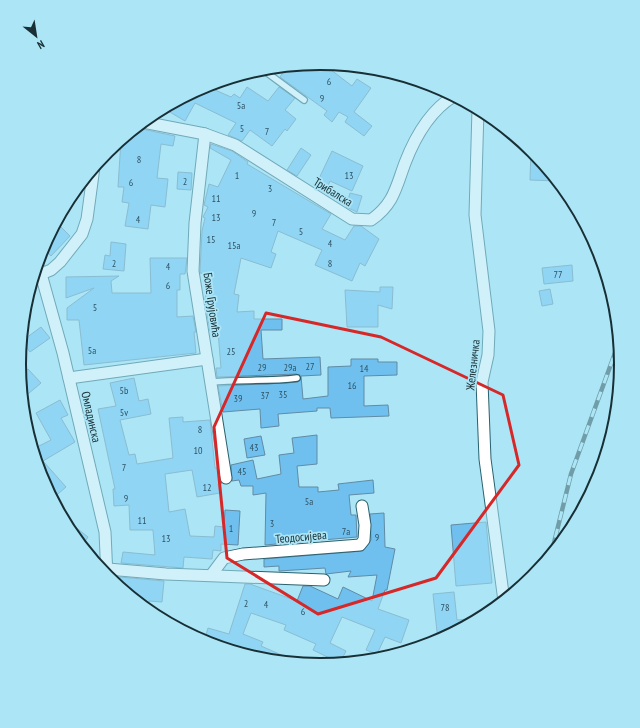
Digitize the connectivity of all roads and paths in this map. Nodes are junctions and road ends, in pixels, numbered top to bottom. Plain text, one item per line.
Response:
1 (270, 75) edge
2 (448, 99) edge
3 (304, 100) dead end
4 (478, 116) edge
5 (152, 124) edge
6 (205, 134) junction
7 (93, 178) edge
8 (42, 269) edge
9 (40, 274) edge
10 (207, 359) junction
11 (69, 378) junction
12 (298, 378) dead end
13 (211, 382) junction
14 (226, 478) dead end
15 (362, 506) dead end
16 (107, 566) edge
17 (113, 573) edge
18 (212, 574) junction
19 (324, 580) dead end
20 (503, 594) edge

1 - 3 lane
2 - 6 street, Трибалска
4 - 20 street, Железничка
5 - 6 street, Трибалска
6 - 10 street, Боже Грујовића
7 - 8 street
9 - 11 street, Омладинска
10 - 11 street
10 - 13 street, Боже Грујовића
11 - 16 street, Омладинска
12 - 13 lane
13 - 14 street, Боже Грујовића
15 - 18 street, Теодосијева
17 - 18 street
18 - 19 street

